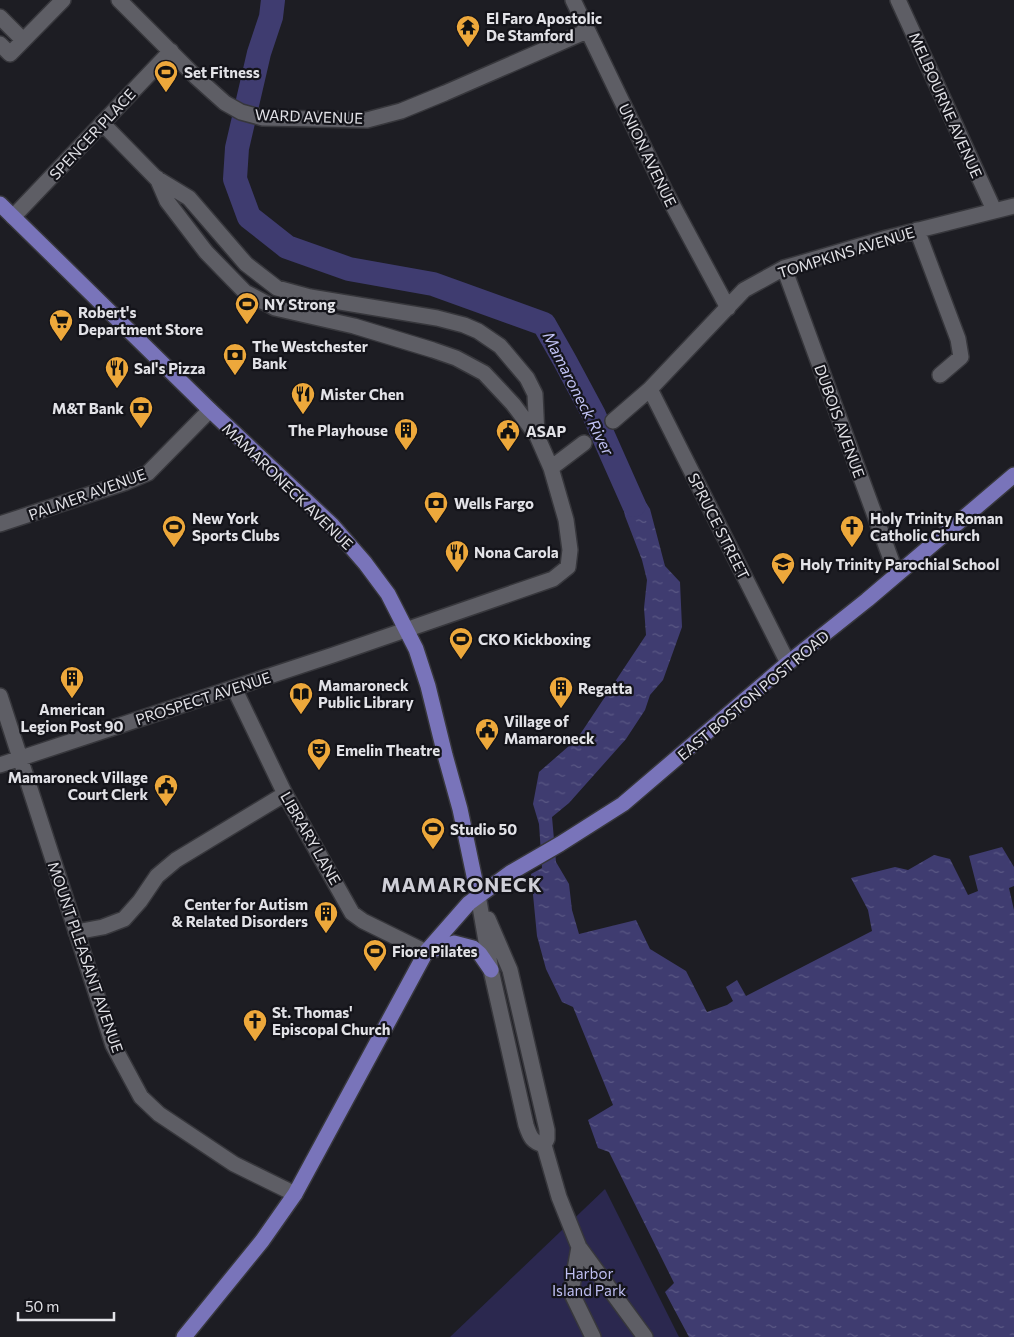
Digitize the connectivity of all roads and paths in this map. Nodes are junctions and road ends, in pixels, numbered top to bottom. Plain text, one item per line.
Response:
1 (63, 0) edge
2 (119, 0) edge
3 (573, 0) edge
4 (898, 0) edge
5 (0, 17) edge
6 (587, 30) junction
7 (23, 40) junction
8 (0, 44) edge
9 (171, 51) junction
10 (102, 123) junction
11 (156, 178) junction
12 (0, 204) edge
13 (1014, 206) edge
14 (994, 210) junction
15 (13, 217) junction
16 (917, 230) junction
17 (784, 268) junction
18 (728, 308) junction
19 (940, 375) dead end
20 (650, 390) junction
21 (210, 410) junction
22 (613, 421) dead end
23 (537, 436) junction
24 (584, 443) dead end
25 (551, 468) junction
26 (1014, 475) edge
27 (0, 524) edge
28 (896, 573) junction
29 (406, 630) junction
30 (788, 663) junction
31 (234, 688) junction
32 (0, 696) edge
33 (20, 758) junction
34 (0, 765) edge
35 (285, 794) junction
36 (478, 895) junction
37 (76, 932) junction
38 (426, 952) junction
39 (491, 970) junction
40 (544, 1145) junction
41 (296, 1194) junction
42 (579, 1247) junction
43 (184, 1337) edge
44 (593, 1337) edge
45 (645, 1337) edge

1 - 7 street
2 - 9 street, WARD AVENUE
3 - 6 street, UNION AVENUE
4 - 14 street, MELBOURNE AVENUE
5 - 7 street
6 - 9 street, WARD AVENUE
6 - 18 street, UNION AVENUE
7 - 8 street
9 - 10 street, SPENCER PLACE
10 - 11 street
10 - 15 street, SPENCER PLACE
11 - 23 street
11 - 23 street
12 - 15 main road, MAMARONECK AVENUE
13 - 14 street, TOMPKINS AVENUE
14 - 16 street, TOMPKINS AVENUE
15 - 21 main road, MAMARONECK AVENUE
16 - 17 street, TOMPKINS AVENUE
16 - 19 street
17 - 18 street, TOMPKINS AVENUE
17 - 28 street, DUBOIS AVENUE
18 - 20 street, TOMPKINS AVENUE
20 - 22 street, TOMPKINS AVENUE
20 - 30 street, SPRUCE STREET
21 - 27 street, PALMER AVENUE
21 - 29 main road, MAMARONECK AVENUE
23 - 25 street
24 - 25 street
25 - 29 street, PROSPECT AVENUE
26 - 28 main road, EAST BOSTON POST ROAD
28 - 30 main road, EAST BOSTON POST ROAD
29 - 31 street, PROSPECT AVENUE
29 - 36 main road, MAMARONECK AVENUE
30 - 36 main road, EAST BOSTON POST ROAD
31 - 33 street, PROSPECT AVENUE
31 - 35 street, LIBRARY LANE
32 - 33 street, MOUNT PLEASANT AVENUE
33 - 34 street, PROSPECT AVENUE
33 - 37 street, MOUNT PLEASANT AVENUE
35 - 37 street
35 - 38 street, LIBRARY LANE
36 - 38 main road, EAST BOSTON POST ROAD
36 - 39 street
36 - 40 street
37 - 41 street, MOUNT PLEASANT AVENUE
38 - 39 main road
38 - 41 main road, EAST BOSTON POST ROAD
39 - 40 street
40 - 42 street
41 - 43 main road, EAST BOSTON POST ROAD
42 - 44 street
42 - 45 street

